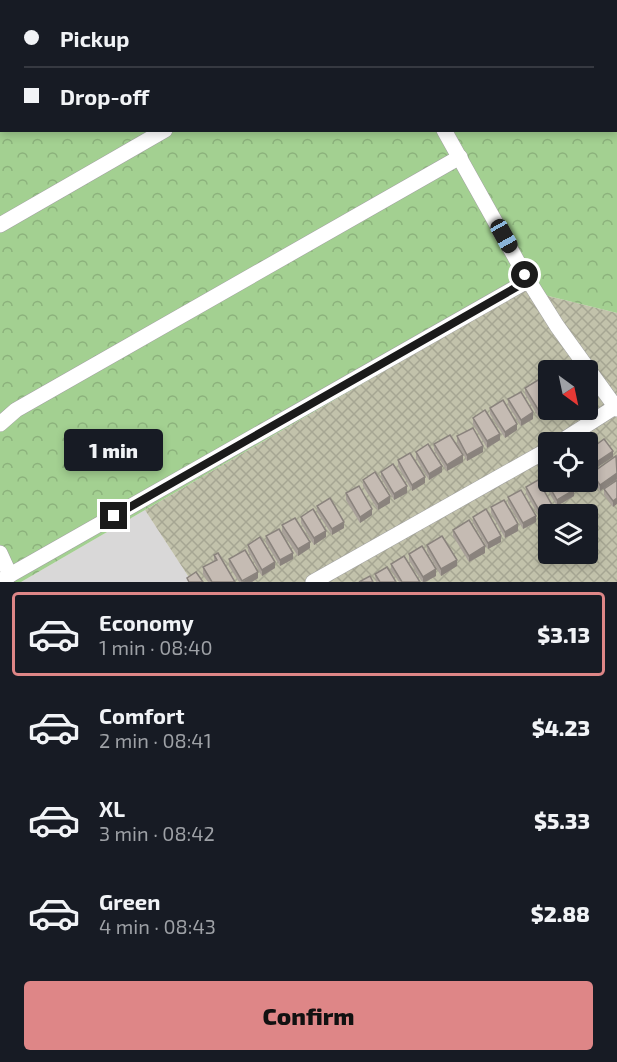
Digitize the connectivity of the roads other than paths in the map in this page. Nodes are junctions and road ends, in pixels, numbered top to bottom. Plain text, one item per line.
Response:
1 (162, 132) edge
2 (445, 132) edge
3 (460, 157) junction
4 (0, 225) edge
5 (529, 280) junction
6 (616, 408) edge
7 (0, 424) edge
8 (576, 432) edge
9 (538, 455) edge
10 (0, 553) edge
11 (5, 578) edge
12 (313, 582) edge

1 - 4 street
2 - 3 street
3 - 5 street
3 - 7 street
5 - 6 street
5 - 11 street
6 - 8 street
9 - 12 street
10 - 11 street

